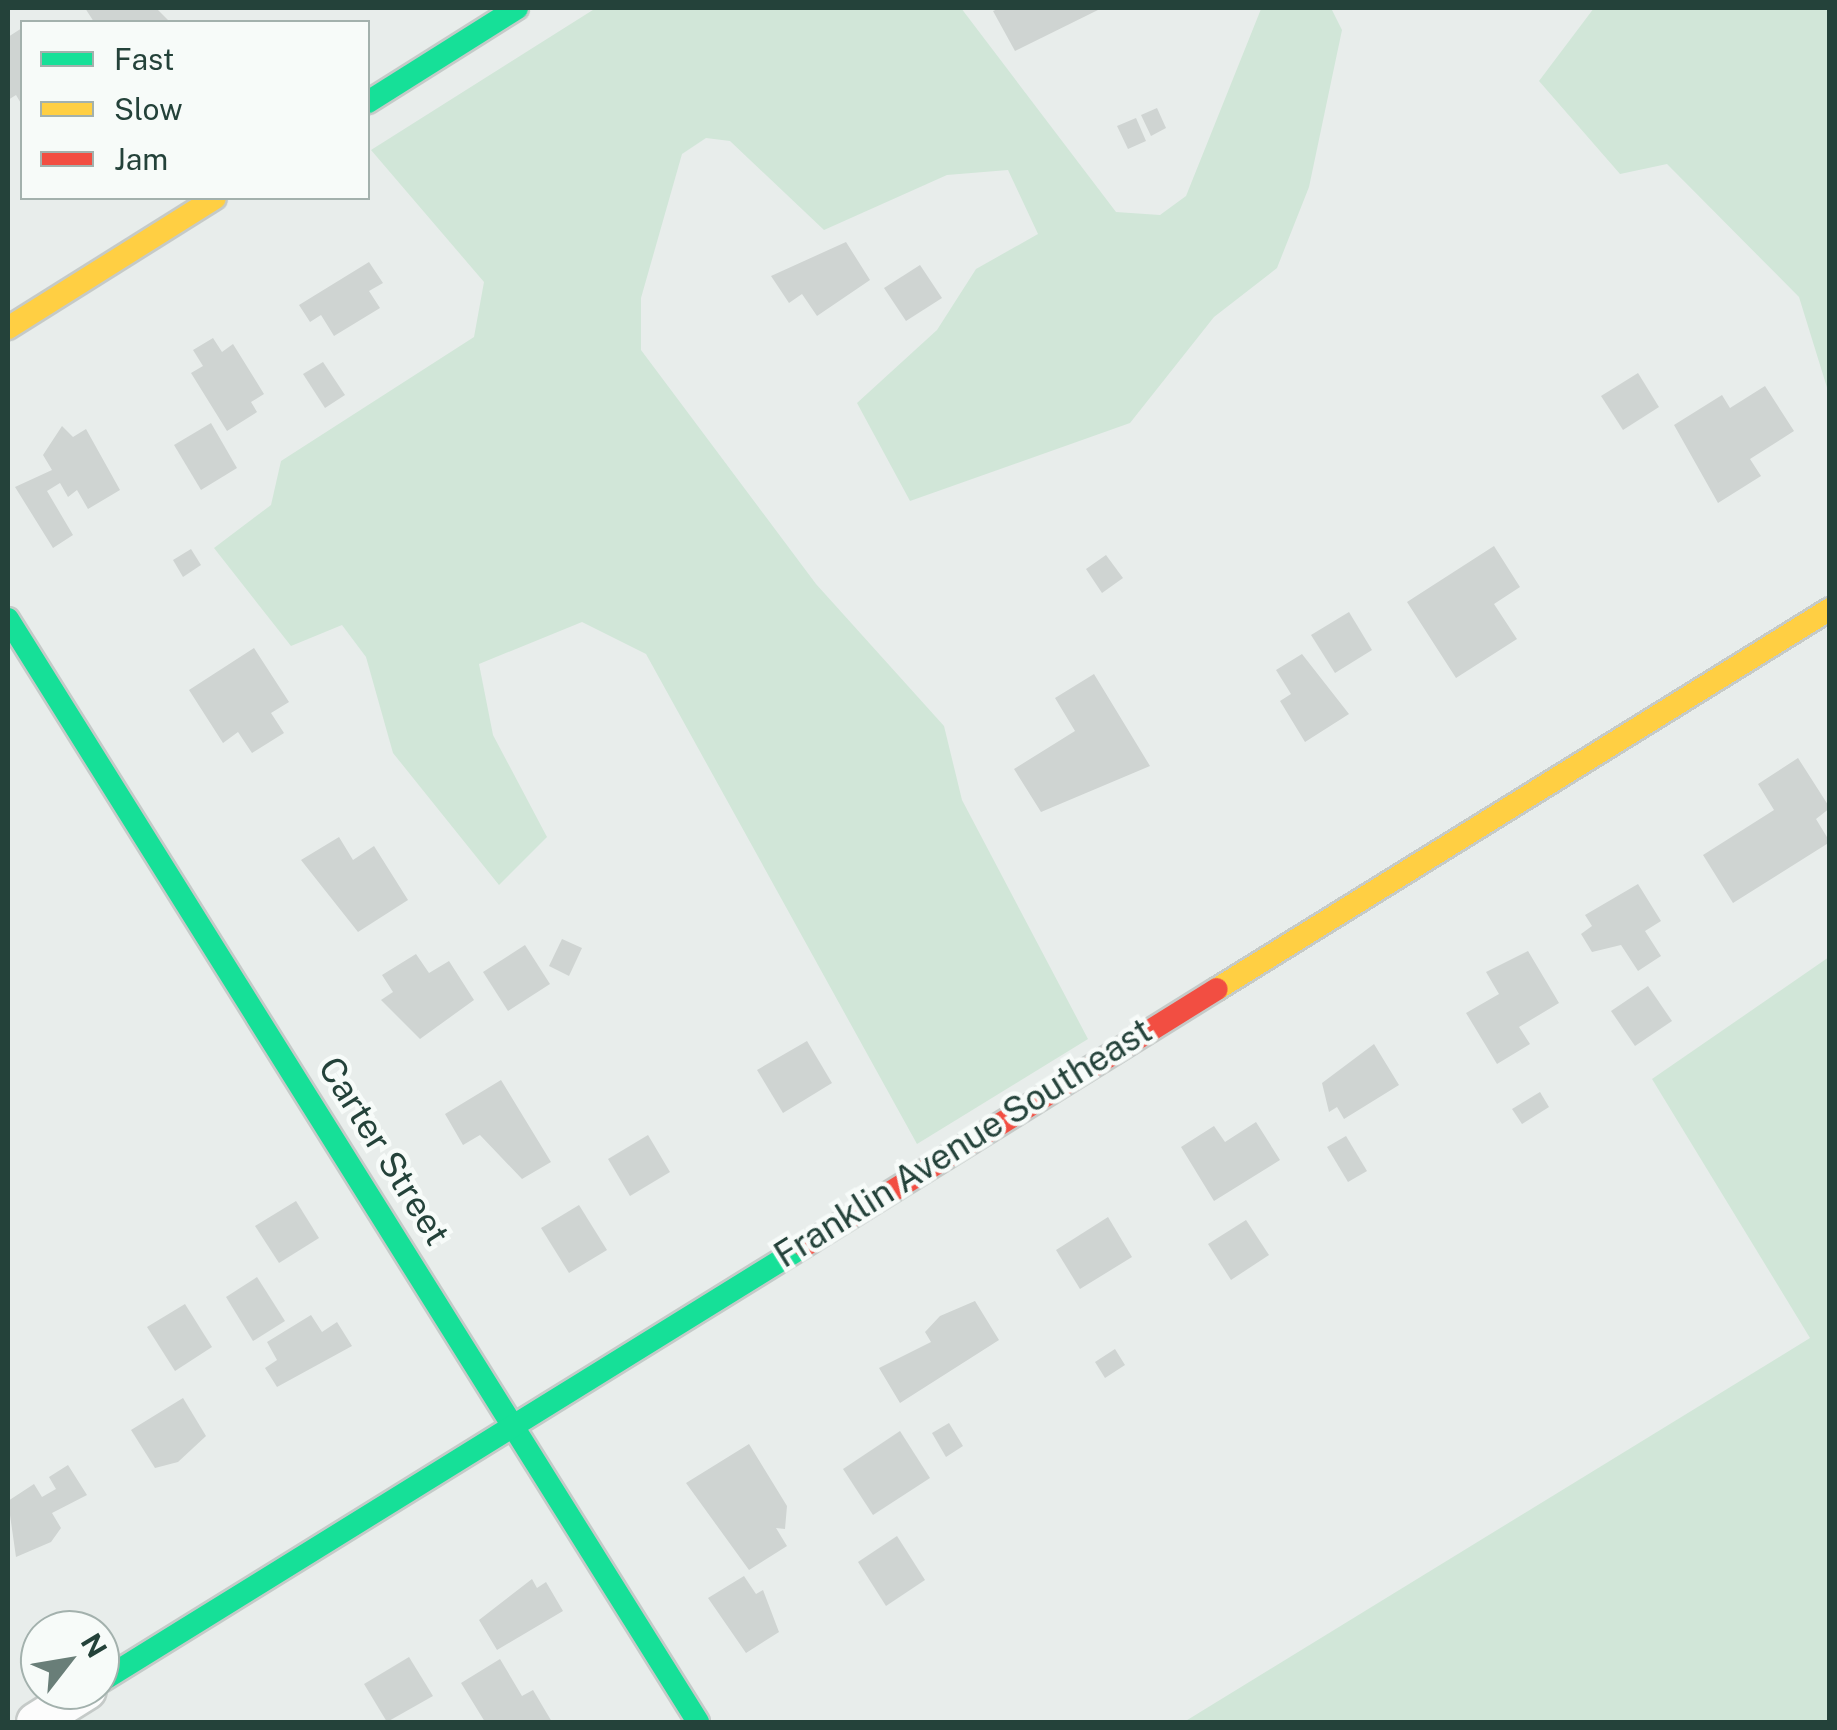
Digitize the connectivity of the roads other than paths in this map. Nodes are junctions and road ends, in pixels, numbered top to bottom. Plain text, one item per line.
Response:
1 (517, 8) edge
2 (370, 101) edge
3 (212, 200) edge
4 (8, 328) edge
5 (1830, 609) edge
6 (8, 619) edge
7 (514, 1421) junction
8 (120, 1669) edge
9 (698, 1722) edge

1 - 2 street
3 - 4 street
5 - 7 street, Franklin Avenue Southeast
6 - 7 street, Carter Street
7 - 8 street, Franklin Avenue Southeast
7 - 9 street, Carter Street

